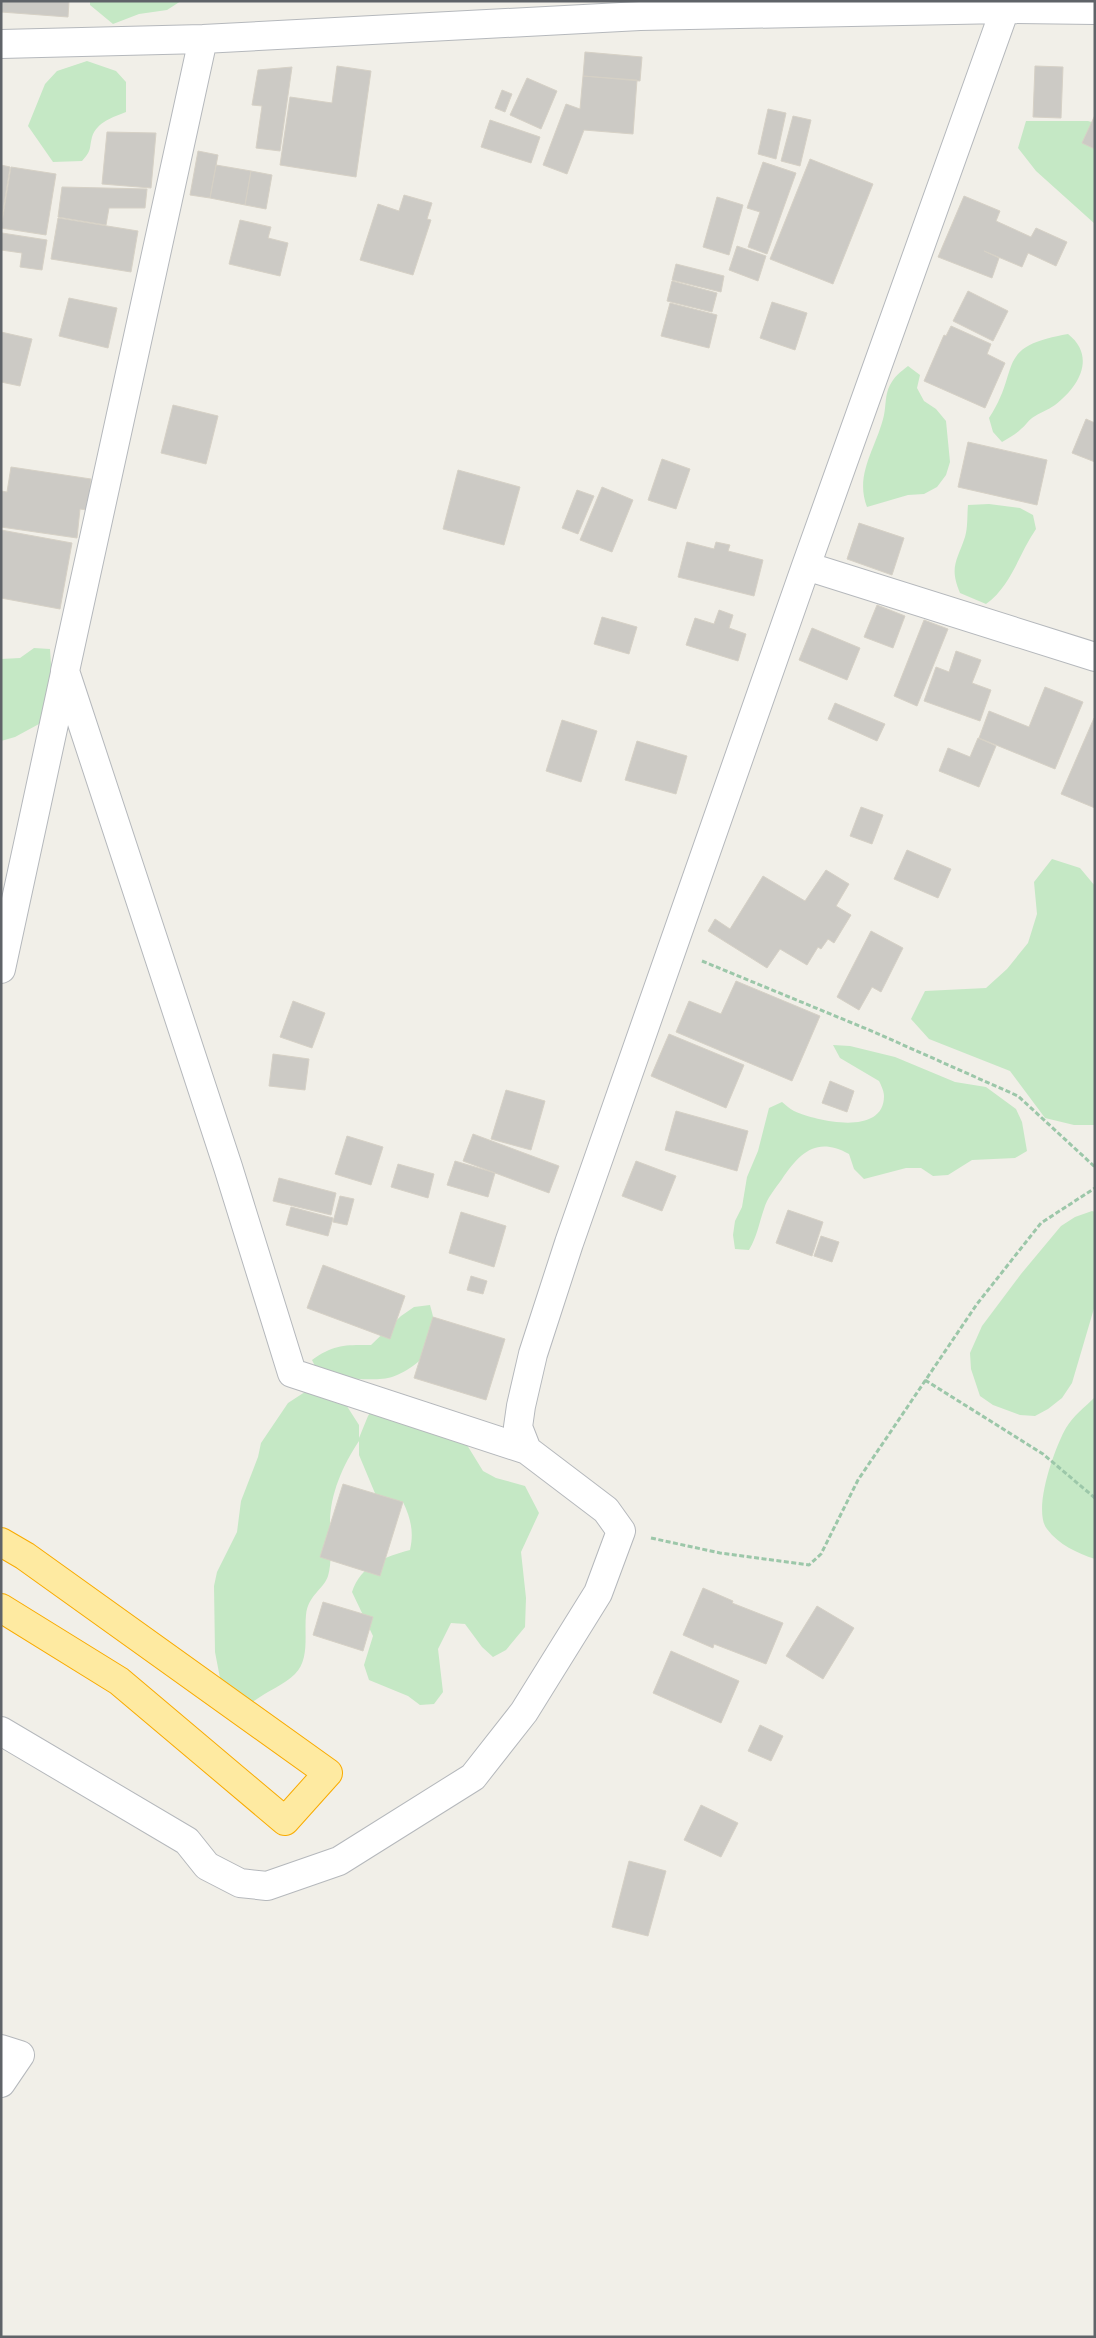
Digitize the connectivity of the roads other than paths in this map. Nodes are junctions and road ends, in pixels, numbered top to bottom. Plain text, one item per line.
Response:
1 (643, 8) edge
2 (1005, 9) junction
3 (1095, 10) edge
4 (203, 39) junction
5 (1, 44) edge
6 (806, 566) junction
7 (1095, 657) edge
8 (65, 671) junction
9 (1, 969) edge
10 (528, 1450) junction
11 (1, 1542) edge
12 (1, 1608) edge
13 (1, 1731) edge
14 (1, 2049) edge
15 (1, 2083) edge

1 - 2 street
1 - 4 street
2 - 3 street
2 - 6 street
4 - 5 street
4 - 8 street
6 - 7 street
6 - 10 street
8 - 9 street
8 - 10 street
10 - 13 street
11 - 12 highway
14 - 15 street

